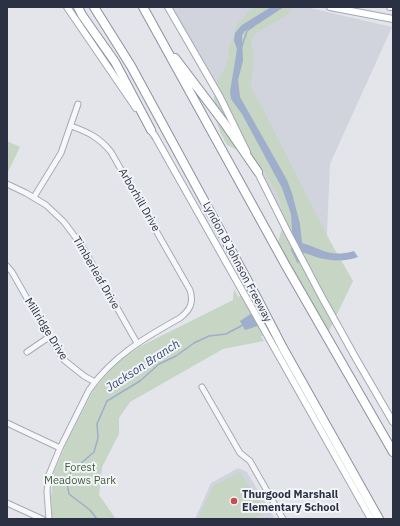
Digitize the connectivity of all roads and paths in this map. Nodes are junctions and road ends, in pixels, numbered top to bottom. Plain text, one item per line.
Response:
1 (67, 7) edge
2 (78, 7) edge
3 (94, 7) edge
4 (143, 7) edge
5 (168, 7) edge
6 (330, 7) edge
7 (393, 19) edge
8 (157, 33) junction
9 (78, 104) dead end
10 (71, 126) junction
11 (151, 130) junction
12 (258, 172) junction
13 (7, 184) edge
14 (34, 197) junction
15 (7, 266) edge
16 (12, 272) junction
17 (7, 276) edge
18 (49, 337) junction
19 (137, 343) junction
20 (28, 352) dead end
21 (95, 382) junction
22 (202, 387) dead end
23 (393, 422) edge
24 (7, 423) edge
25 (60, 448) junction
26 (393, 452) edge
27 (7, 503) edge
28 (42, 519) edge
29 (49, 519) edge
30 (283, 519) edge
31 (371, 519) edge
32 (379, 519) edge

1 - 11 main road
2 - 11 highway
3 - 32 highway, Lyndon B Johnson Freeway
4 - 8 highway
5 - 12 main road
6 - 7 main road
8 - 12 highway
8 - 26 highway
9 - 10 street
10 - 14 street
10 - 19 street, Arborhill Drive
11 - 31 main road
12 - 23 main road
13 - 14 street, Timberleaf Drive
14 - 19 street, Timberleaf Drive
15 - 16 street, Millridge Drive
16 - 17 street
16 - 18 street, Millridge Drive
18 - 20 street
18 - 21 street, Millridge Drive
19 - 21 street
21 - 25 street
22 - 30 street
24 - 25 street
25 - 29 street
27 - 28 street

